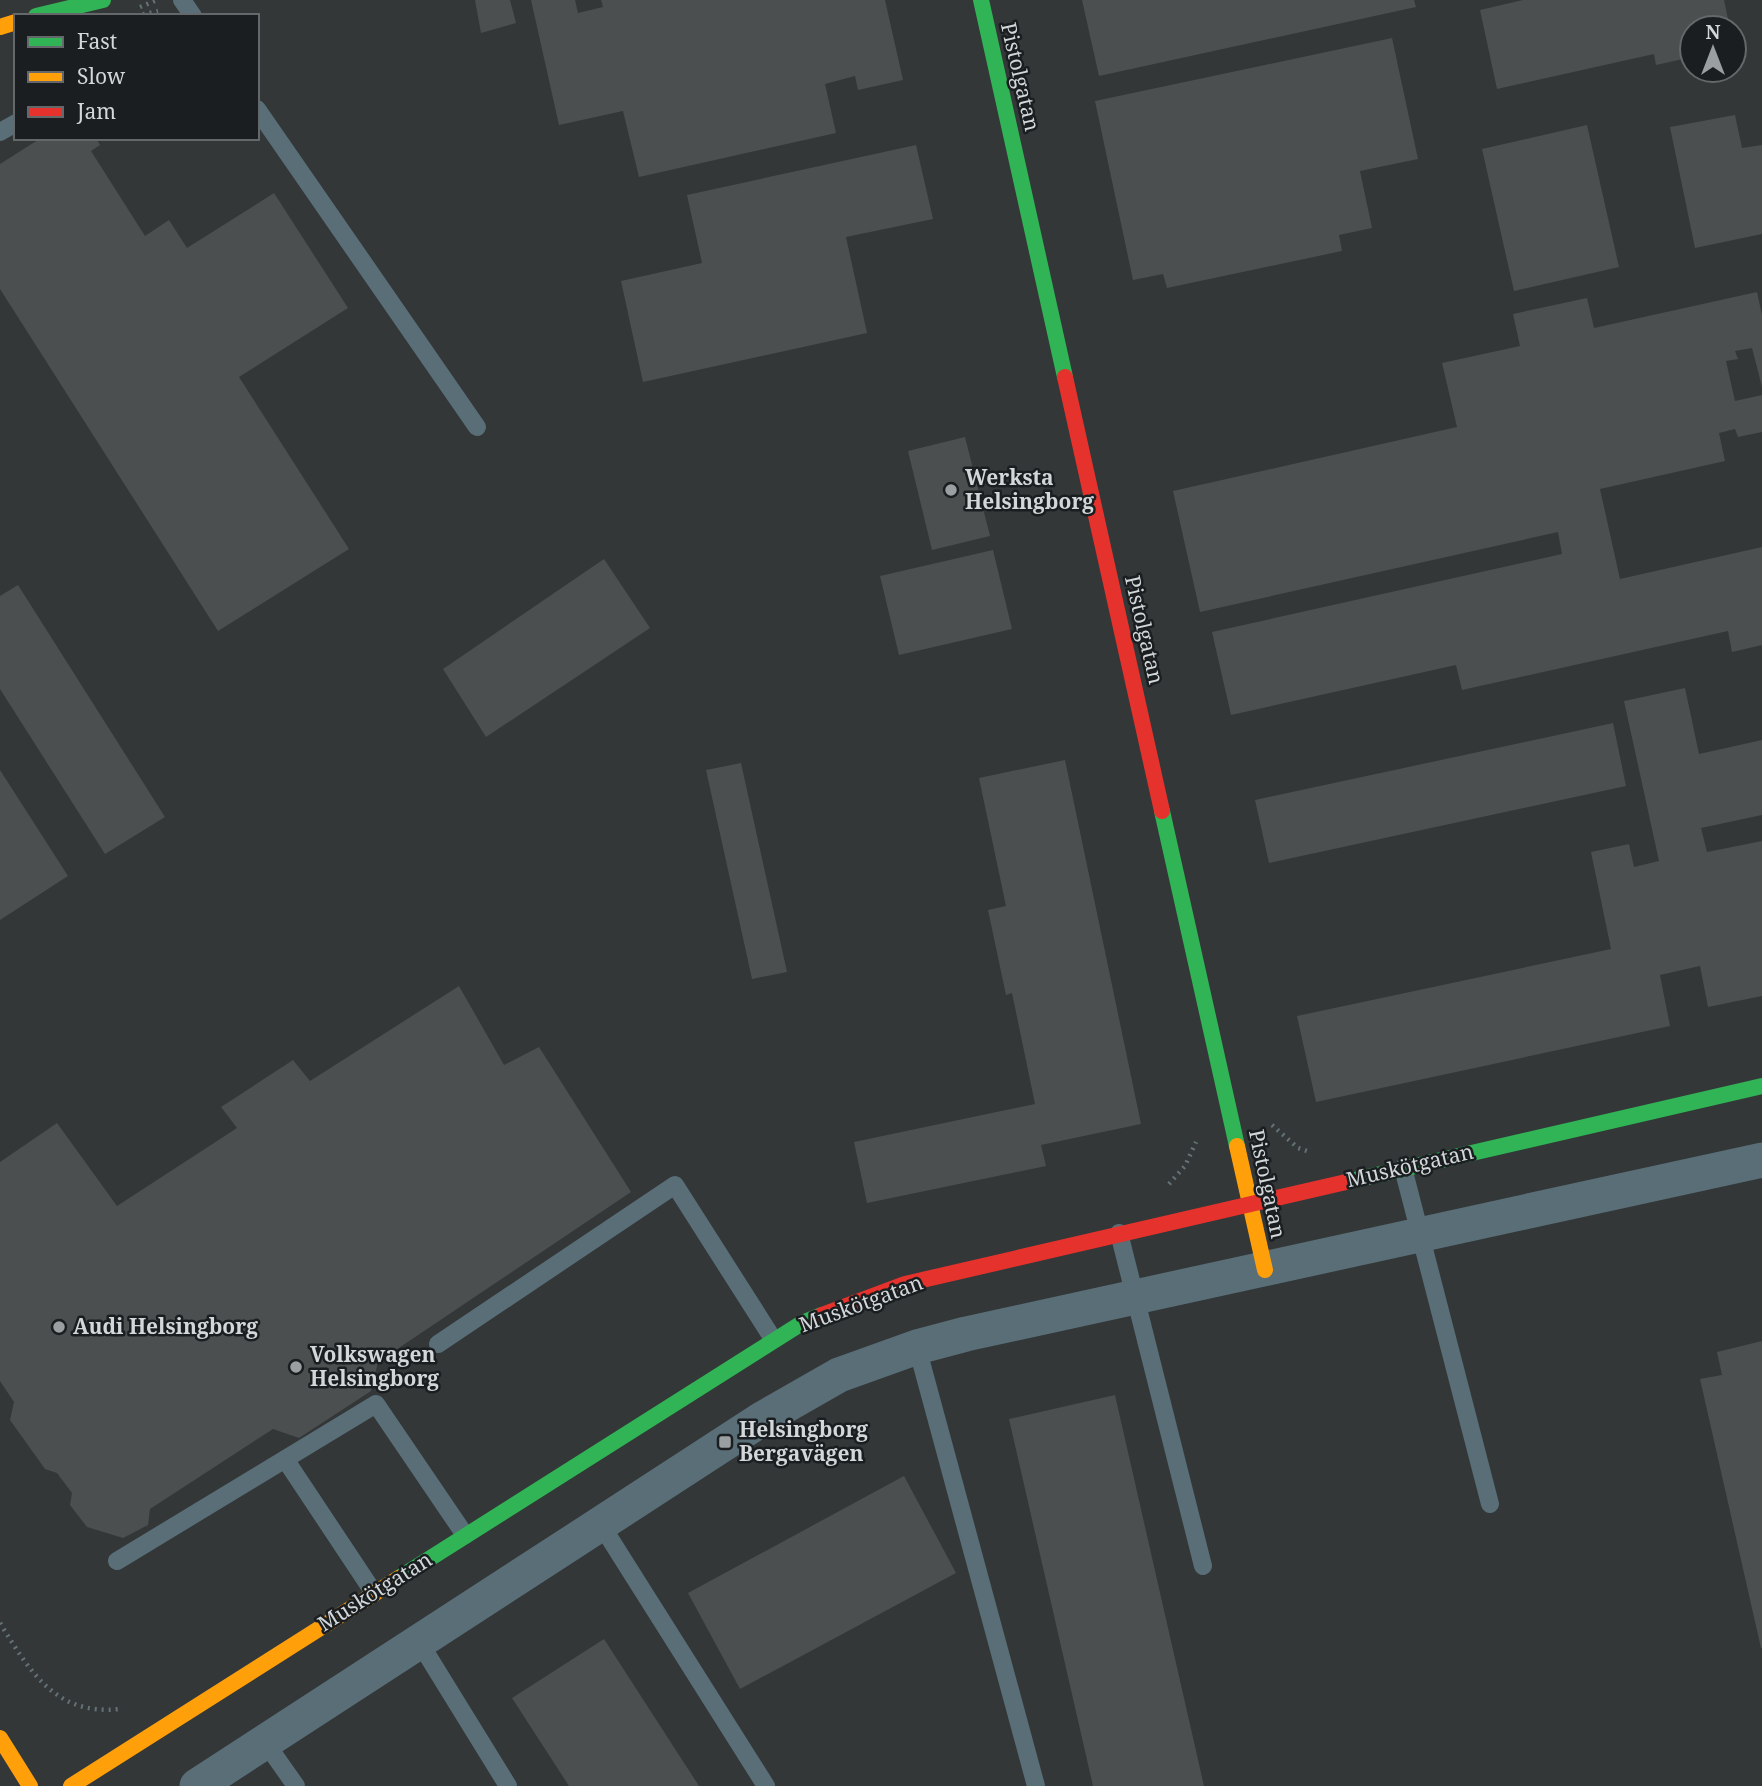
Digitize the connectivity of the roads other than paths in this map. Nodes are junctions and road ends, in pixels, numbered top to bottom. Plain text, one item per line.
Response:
1 (103, 0) edge
2 (981, 0) edge
3 (44, 14) edge
4 (259, 112) edge
5 (477, 428) dead end
6 (1762, 1086) edge
7 (1762, 1160) edge
8 (1403, 1168) junction
9 (1250, 1202) junction
10 (1119, 1233) junction
11 (1421, 1236) junction
12 (1265, 1270) junction
13 (1136, 1297) junction
14 (773, 1339) junction
15 (438, 1344) dead end
16 (917, 1347) junction
17 (285, 1460) junction
18 (1490, 1504) dead end
19 (600, 1523) junction
20 (465, 1535) junction
21 (117, 1560) dead end
22 (1203, 1566) dead end
23 (374, 1592) junction
24 (418, 1640) junction
25 (0, 1738) edge
26 (265, 1742) junction
27 (30, 1786) edge
28 (71, 1786) edge
29 (197, 1786) edge
30 (296, 1786) edge
31 (508, 1786) edge
32 (766, 1786) edge
33 (1036, 1786) edge

1 - 3 street
2 - 9 street, Pistolgatan
4 - 5 lane
6 - 8 street, Muskötgatan
7 - 11 street
8 - 9 street, Muskötgatan
8 - 11 lane
9 - 10 street, Muskötgatan
9 - 12 street, Pistolgatan
10 - 13 lane
10 - 14 street, Muskötgatan
11 - 12 street
11 - 18 lane
12 - 13 street
13 - 16 street
13 - 22 lane
14 - 15 lane
14 - 20 street, Muskötgatan
16 - 19 street
16 - 33 lane
17 - 20 lane
17 - 21 lane
17 - 23 lane
19 - 24 street
19 - 32 lane
20 - 23 street, Muskötgatan
23 - 28 street, Muskötgatan
24 - 26 street
24 - 31 lane
25 - 27 street
26 - 29 street
26 - 30 lane

